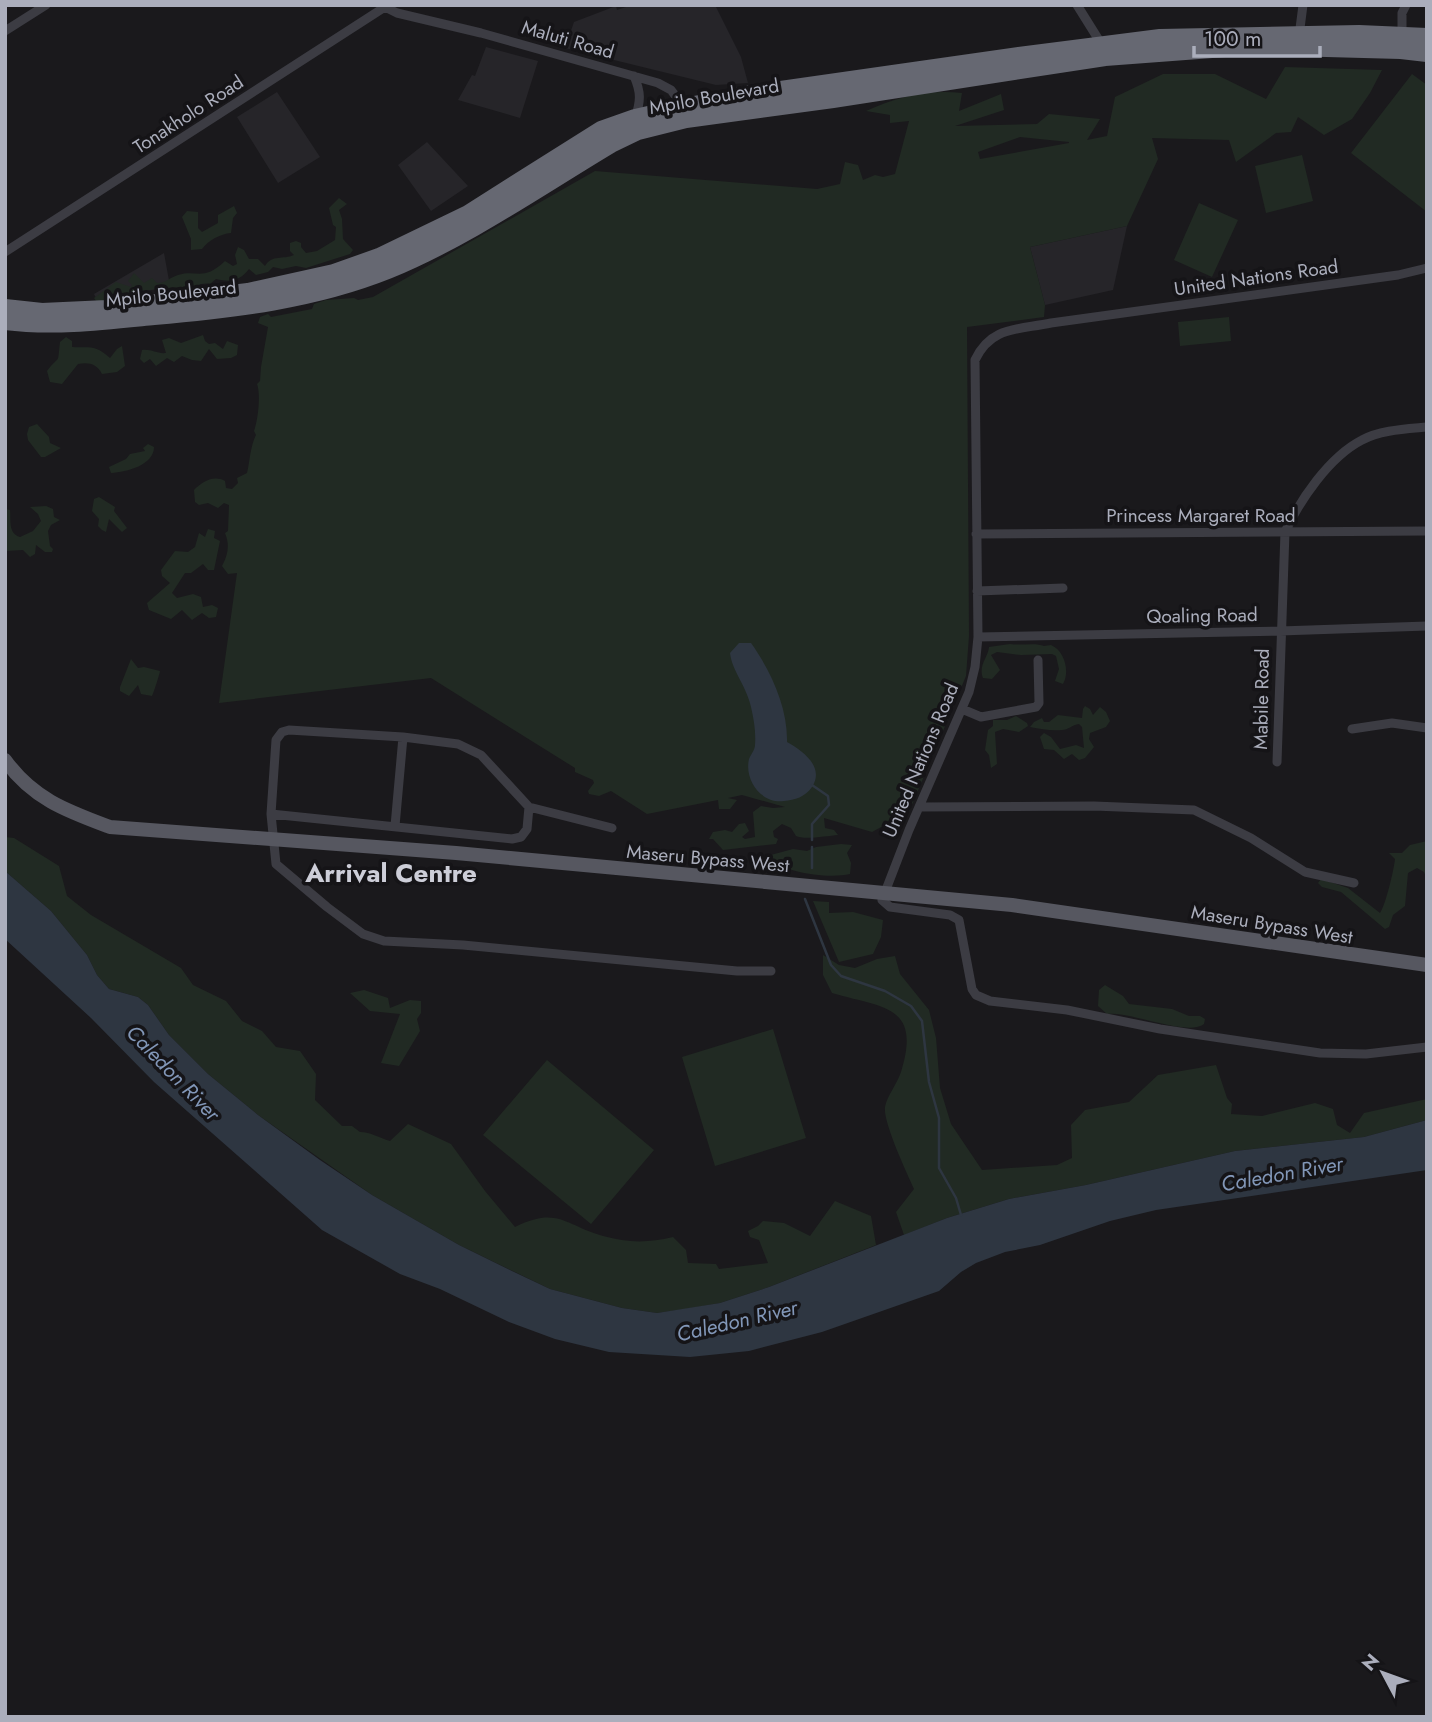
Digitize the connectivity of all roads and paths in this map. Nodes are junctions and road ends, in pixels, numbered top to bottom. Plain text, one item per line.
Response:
1 (1077, 5) edge
2 (1303, 5) edge
3 (1405, 5) edge
4 (385, 6) edge
5 (40, 7) edge
6 (5, 31) edge
7 (1427, 37) edge
8 (1298, 41) junction
9 (1401, 42) junction
10 (1103, 50) junction
11 (1427, 53) edge
12 (634, 76) junction
13 (685, 113) junction
14 (635, 118) junction
15 (5, 252) edge
16 (1427, 268) edge
17 (5, 309) edge
18 (5, 321) edge
19 (1427, 427) edge
20 (1427, 531) edge
21 (1285, 532) junction
22 (976, 534) junction
23 (1063, 588) dead end
24 (977, 591) junction
25 (1427, 626) edge
26 (1280, 631) junction
27 (978, 637) junction
28 (1038, 660) dead end
29 (962, 709) junction
30 (1427, 728) edge
31 (1352, 729) dead end
32 (403, 737) junction
33 (5, 760) edge
34 (1277, 762) dead end
35 (529, 807) junction
36 (920, 807) junction
37 (271, 814) junction
38 (395, 826) junction
39 (612, 828) dead end
40 (272, 838) junction
41 (1354, 883) dead end
42 (883, 894) junction
43 (1427, 965) edge
44 (771, 971) dead end
45 (1427, 1047) edge

1 - 10 street
2 - 8 street
3 - 9 street
4 - 12 street, Maluti Road
4 - 15 street, Tonakholo Road
5 - 6 street
7 - 9 highway, Mpilo Boulevard
8 - 9 highway, Mpilo Boulevard
8 - 10 highway, Mpilo Boulevard
9 - 11 highway, Mpilo Boulevard
10 - 13 highway, Mpilo Boulevard
12 - 13 street, Maluti Road
12 - 14 street
13 - 14 highway, Mpilo Boulevard
13 - 18 highway, Mpilo Boulevard
14 - 17 highway, Mpilo Boulevard
16 - 22 street, United Nations Road
19 - 21 street, Mabile Road
20 - 21 street, Princess Margaret Road
21 - 22 street, Princess Margaret Road
21 - 26 street, Mabile Road
22 - 24 street, United Nations Road
23 - 24 street
24 - 27 street, United Nations Road
25 - 26 street, Qoaling Road
26 - 27 street, Qoaling Road
26 - 34 street, Mabile Road
27 - 29 street, United Nations Road
28 - 29 street
29 - 36 street, United Nations Road
30 - 31 street
32 - 35 street
32 - 37 street
32 - 38 street
33 - 40 main road, Maseru Bypass West
35 - 38 street
35 - 39 street
36 - 41 street
36 - 42 street, United Nations Road
37 - 38 street
37 - 40 street
40 - 42 main road, Maseru Bypass West
40 - 44 street
42 - 43 main road, Maseru Bypass West
42 - 45 street

